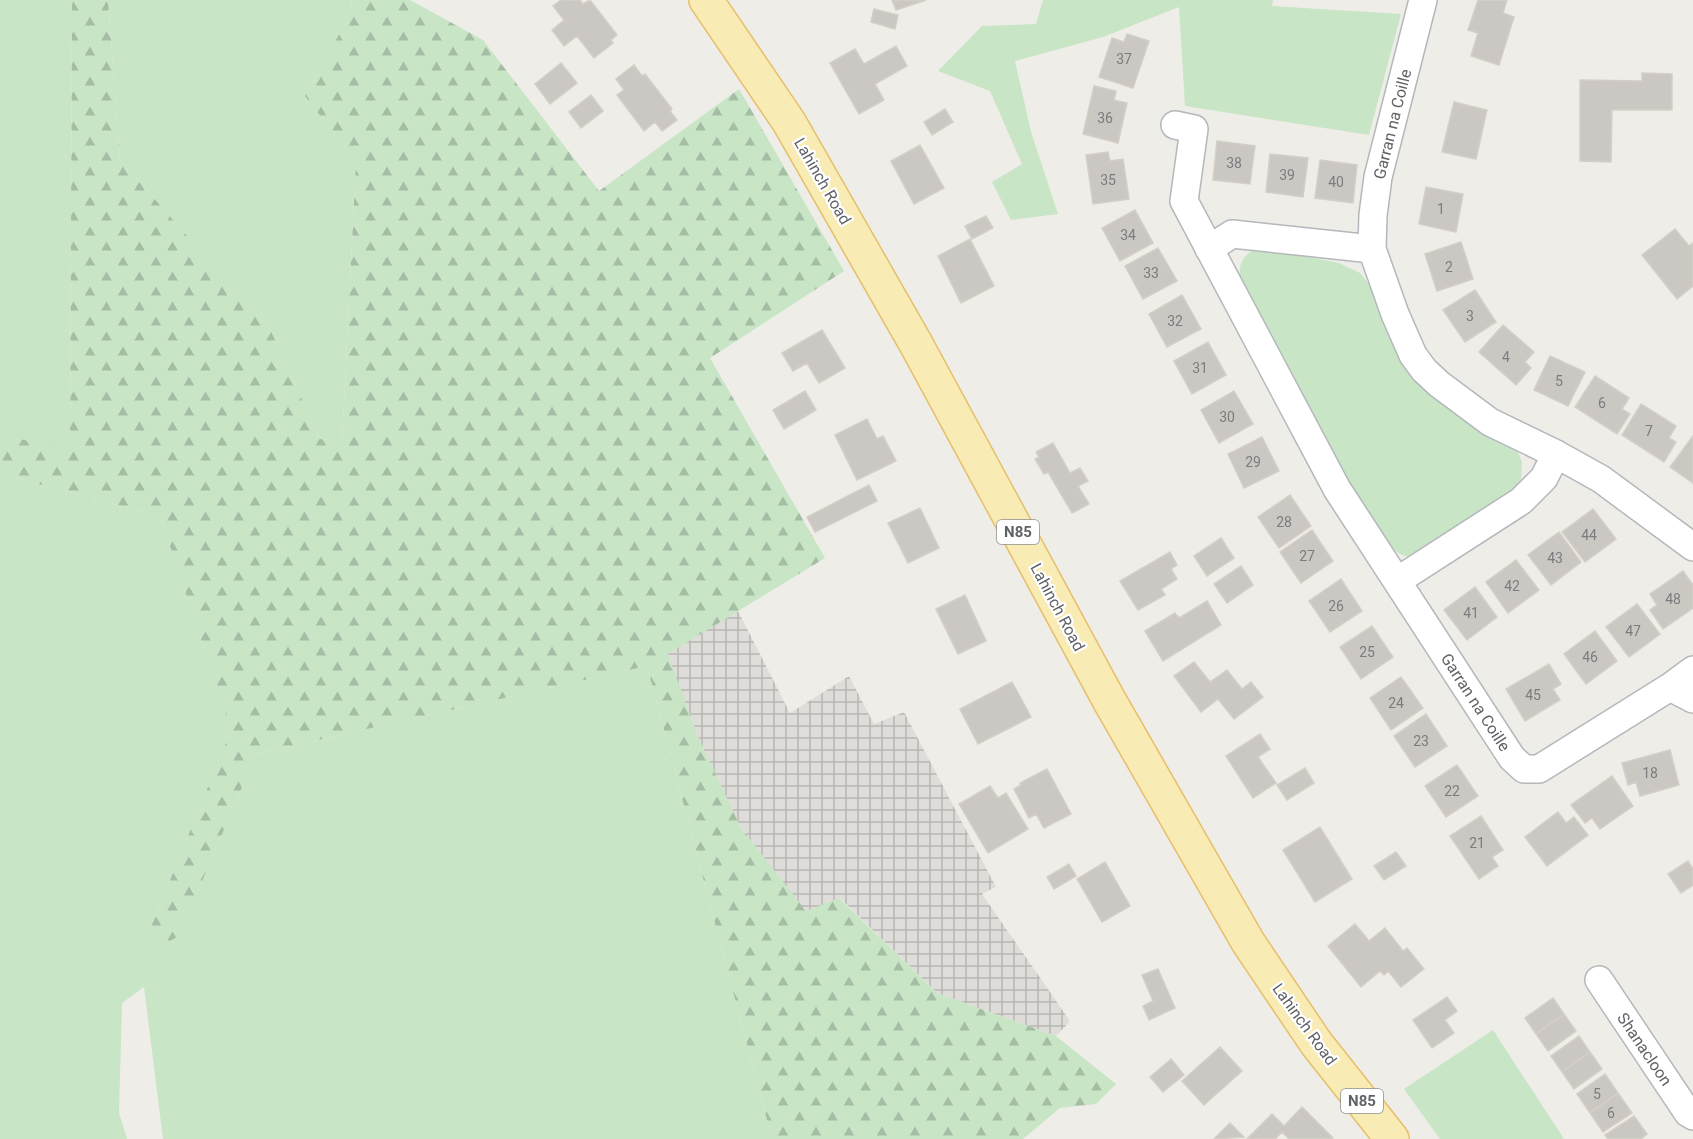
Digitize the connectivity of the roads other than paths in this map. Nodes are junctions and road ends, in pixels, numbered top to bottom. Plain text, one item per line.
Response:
1 (706, 0) edge
2 (1423, 0) edge
3 (1175, 125) dead end
4 (1209, 249) junction
5 (1372, 249) junction
6 (1556, 454) junction
7 (1693, 547) edge
8 (1397, 580) junction
9 (1693, 670) edge
10 (1682, 693) edge
11 (1599, 980) dead end
12 (1693, 1116) edge
13 (1392, 1139) edge

1 - 13 main road, Lahinch Road / N85
2 - 5 street, Garran na Coille
3 - 4 street, Garran na Coille
4 - 5 street
4 - 8 street, Garran na Coille
5 - 6 street, Garran na Coille
6 - 7 street, Garran na Coille
6 - 8 street
8 - 10 street, Garran na Coille
9 - 10 street, Garran na Coille
11 - 12 street, Shanacloon

